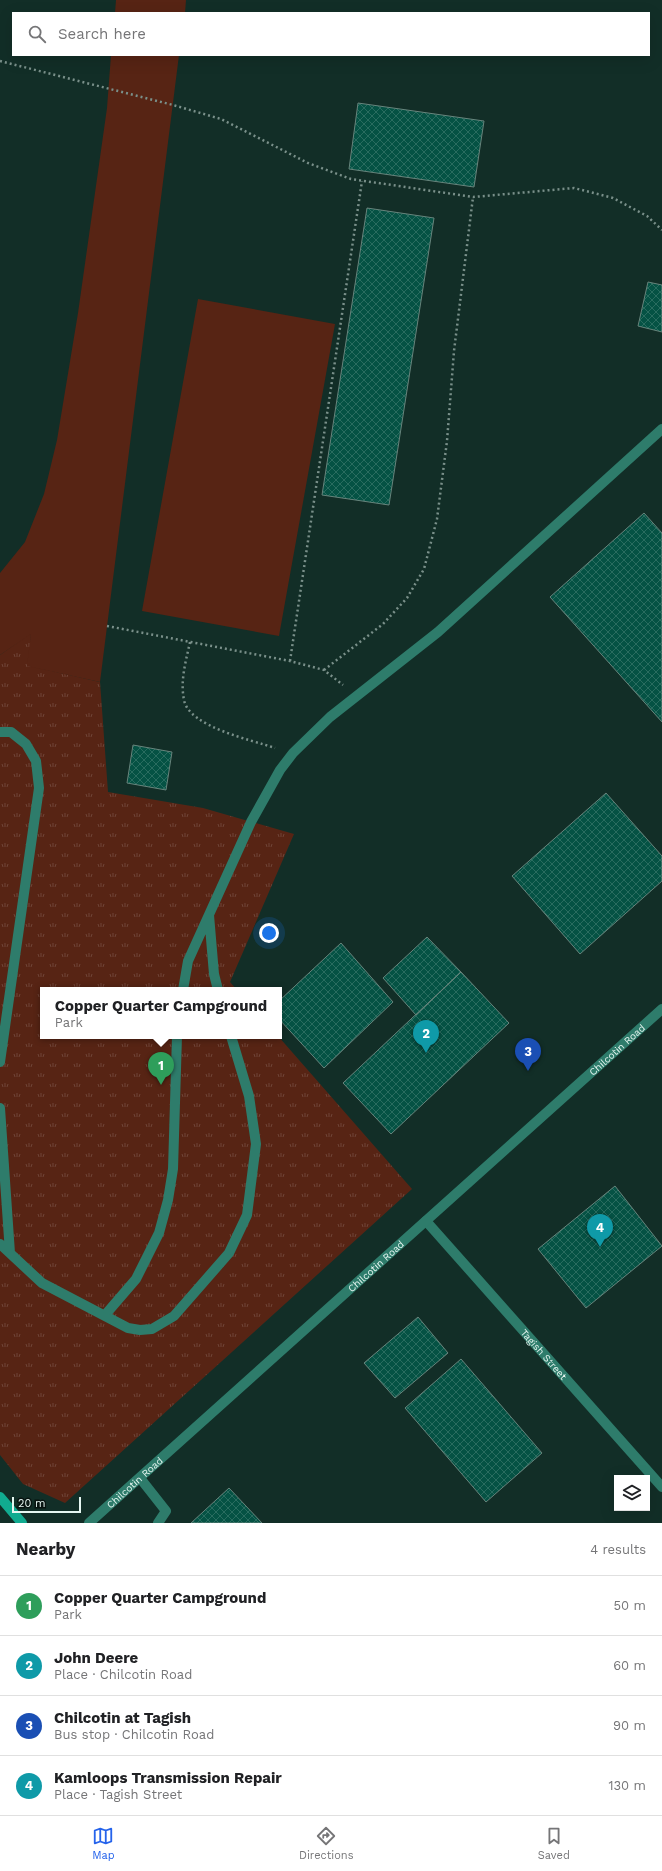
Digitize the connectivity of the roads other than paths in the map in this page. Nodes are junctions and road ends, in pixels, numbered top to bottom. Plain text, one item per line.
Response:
1 (662, 429) edge
2 (0, 732) edge
3 (209, 913) junction
4 (184, 987) edge
5 (217, 987) edge
6 (662, 1009) edge
7 (177, 1039) edge
8 (232, 1039) edge
9 (0, 1062) edge
10 (0, 1108) edge
11 (426, 1221) junction
12 (0, 1244) edge
13 (10, 1253) junction
14 (105, 1315) junction
15 (140, 1478) junction
16 (662, 1487) edge
17 (0, 1497) edge
18 (22, 1523) edge
19 (90, 1523) edge
20 (158, 1523) edge

1 - 3 street
2 - 9 street
3 - 4 street
3 - 5 street
6 - 11 street, Chilcotin Road
7 - 14 street
8 - 14 street
10 - 13 street
11 - 15 street, Chilcotin Road
11 - 16 street, Tagish Street
12 - 13 street
13 - 14 street
15 - 19 street, Chilcotin Road
15 - 20 street
17 - 18 street

